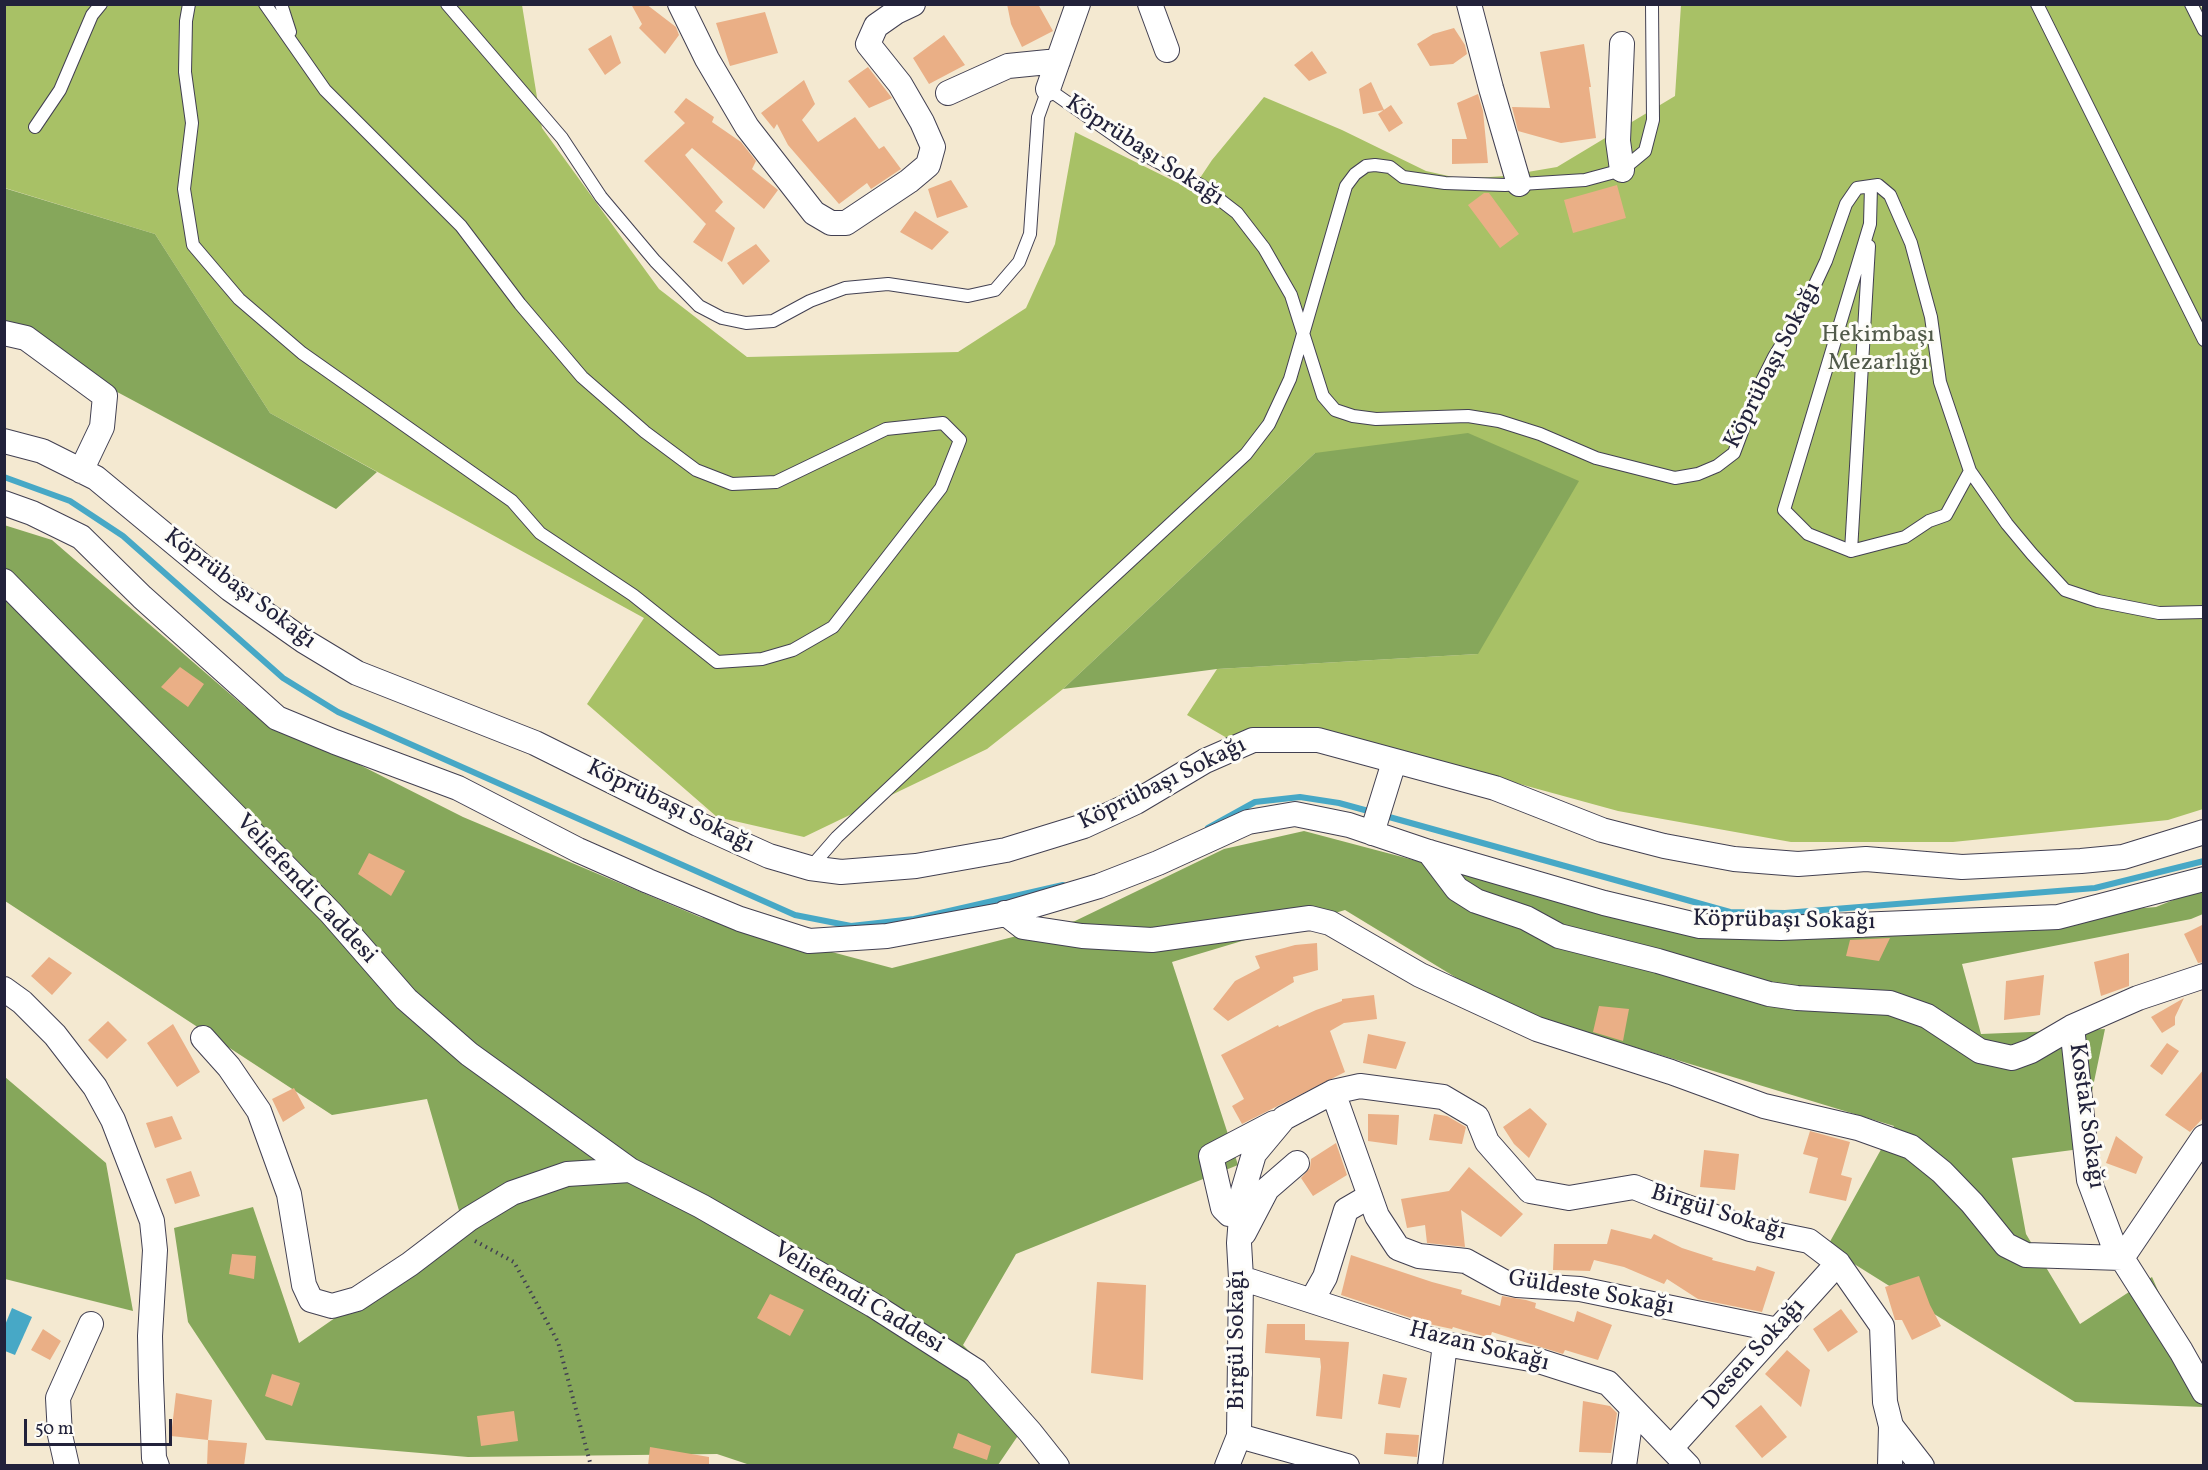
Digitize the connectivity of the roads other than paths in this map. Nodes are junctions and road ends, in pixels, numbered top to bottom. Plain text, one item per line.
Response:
1 (101, 4) edge
2 (189, 4) edge
3 (265, 4) edge
4 (281, 4) edge
5 (447, 4) edge
6 (680, 4) edge
7 (913, 4) edge
8 (1078, 4) edge
9 (1150, 4) edge
10 (1469, 4) edge
11 (1652, 4) edge
12 (2037, 4) edge
13 (2191, 4) edge
14 (2204, 30) edge
15 (1622, 44) dead end
16 (294, 45) junction
17 (1167, 50) dead end
18 (1058, 61) junction
19 (1048, 89) junction
20 (948, 93) dead end
21 (35, 127) dead end
22 (1622, 170) junction
23 (1519, 184) junction
24 (1871, 186) junction
25 (1870, 224) junction
26 (1303, 331) junction
27 (4, 333) edge
28 (2204, 340) edge
29 (4, 441) edge
30 (81, 471) junction
31 (1970, 471) junction
32 (4, 503) edge
33 (1851, 552) junction
34 (4, 582) edge
35 (2204, 612) edge
36 (1391, 770) junction
37 (1374, 827) junction
38 (2204, 832) edge
39 (1429, 852) junction
40 (810, 868) junction
41 (2204, 879) edge
42 (1005, 913) junction
43 (2204, 976) edge
44 (4, 989) edge
45 (2072, 1027) junction
46 (203, 1038) dead end
47 (1333, 1092) junction
48 (1284, 1118) junction
49 (2204, 1137) edge
50 (1297, 1162) dead end
51 (630, 1170) junction
52 (1370, 1197) junction
53 (1241, 1212) junction
54 (1239, 1243) junction
55 (2122, 1258) junction
56 (1838, 1263) junction
57 (1241, 1278) junction
58 (1312, 1300) junction
59 (91, 1324) dead end
60 (1778, 1330) junction
61 (1445, 1344) junction
62 (2204, 1392) edge
63 (1632, 1409) junction
64 (1891, 1426) junction
65 (1239, 1436) junction
66 (1671, 1448) junction
67 (67, 1466) edge
68 (157, 1466) edge
69 (1056, 1466) edge
70 (1227, 1466) edge
71 (1347, 1466) edge
72 (1430, 1466) edge
73 (1624, 1466) edge
74 (1689, 1466) edge
75 (1890, 1466) edge
76 (1922, 1466) edge

1 - 21 lane
2 - 16 lane
3 - 16 lane
4 - 16 lane
5 - 19 lane
6 - 7 street
8 - 18 street
9 - 17 street
10 - 23 street
11 - 22 lane
12 - 28 lane
13 - 14 lane
15 - 22 street
18 - 19 street
18 - 20 street
19 - 26 lane, Köprübaşı Sokağı
22 - 23 lane
23 - 26 lane
24 - 25 lane
24 - 26 lane, Köprübaşı Sokağı
24 - 31 lane
25 - 33 lane
25 - 33 lane
26 - 40 lane
27 - 30 street
29 - 30 street, Köprübaşı Sokağı
30 - 40 street, Köprübaşı Sokağı
31 - 33 lane
31 - 35 lane
32 - 42 street, Köprübaşı Sokağı
34 - 51 street, Veliefendi Caddesi
36 - 37 street
36 - 38 street, Köprübaşı Sokağı
36 - 40 street, Köprübaşı Sokağı
37 - 39 street, Köprübaşı Sokağı
37 - 42 street, Köprübaşı Sokağı
39 - 41 street, Köprübaşı Sokağı
39 - 45 street
42 - 55 street
43 - 45 street
44 - 68 street
45 - 55 street, Kostak Sokağı
46 - 51 street
47 - 48 street, Birgül Sokağı
47 - 52 street, Güldeste Sokağı
47 - 56 street, Birgül Sokağı
48 - 53 street, Birgül Sokağı
48 - 53 street, Birgül Sokağı
49 - 55 street
50 - 54 street
51 - 69 street, Veliefendi Caddesi
52 - 58 street
52 - 60 street, Güldeste Sokağı
53 - 54 street, Birgül Sokağı
54 - 57 street, Birgül Sokağı
55 - 62 street, Kostak Sokağı
56 - 60 street, Desen Sokağı
56 - 64 street, Birgül Sokağı
57 - 58 street, Hazan Sokağı
57 - 65 street, Birgül Sokağı
58 - 61 street, Hazan Sokağı
59 - 67 street
60 - 66 street, Desen Sokağı
61 - 63 street, Hazan Sokağı
61 - 72 street
63 - 66 street, Hazan Sokağı
63 - 73 street
64 - 75 street, Birgül Sokağı
64 - 76 street
65 - 70 street, Birgül Sokağı
65 - 71 street
66 - 74 street, Hazan Sokağı

